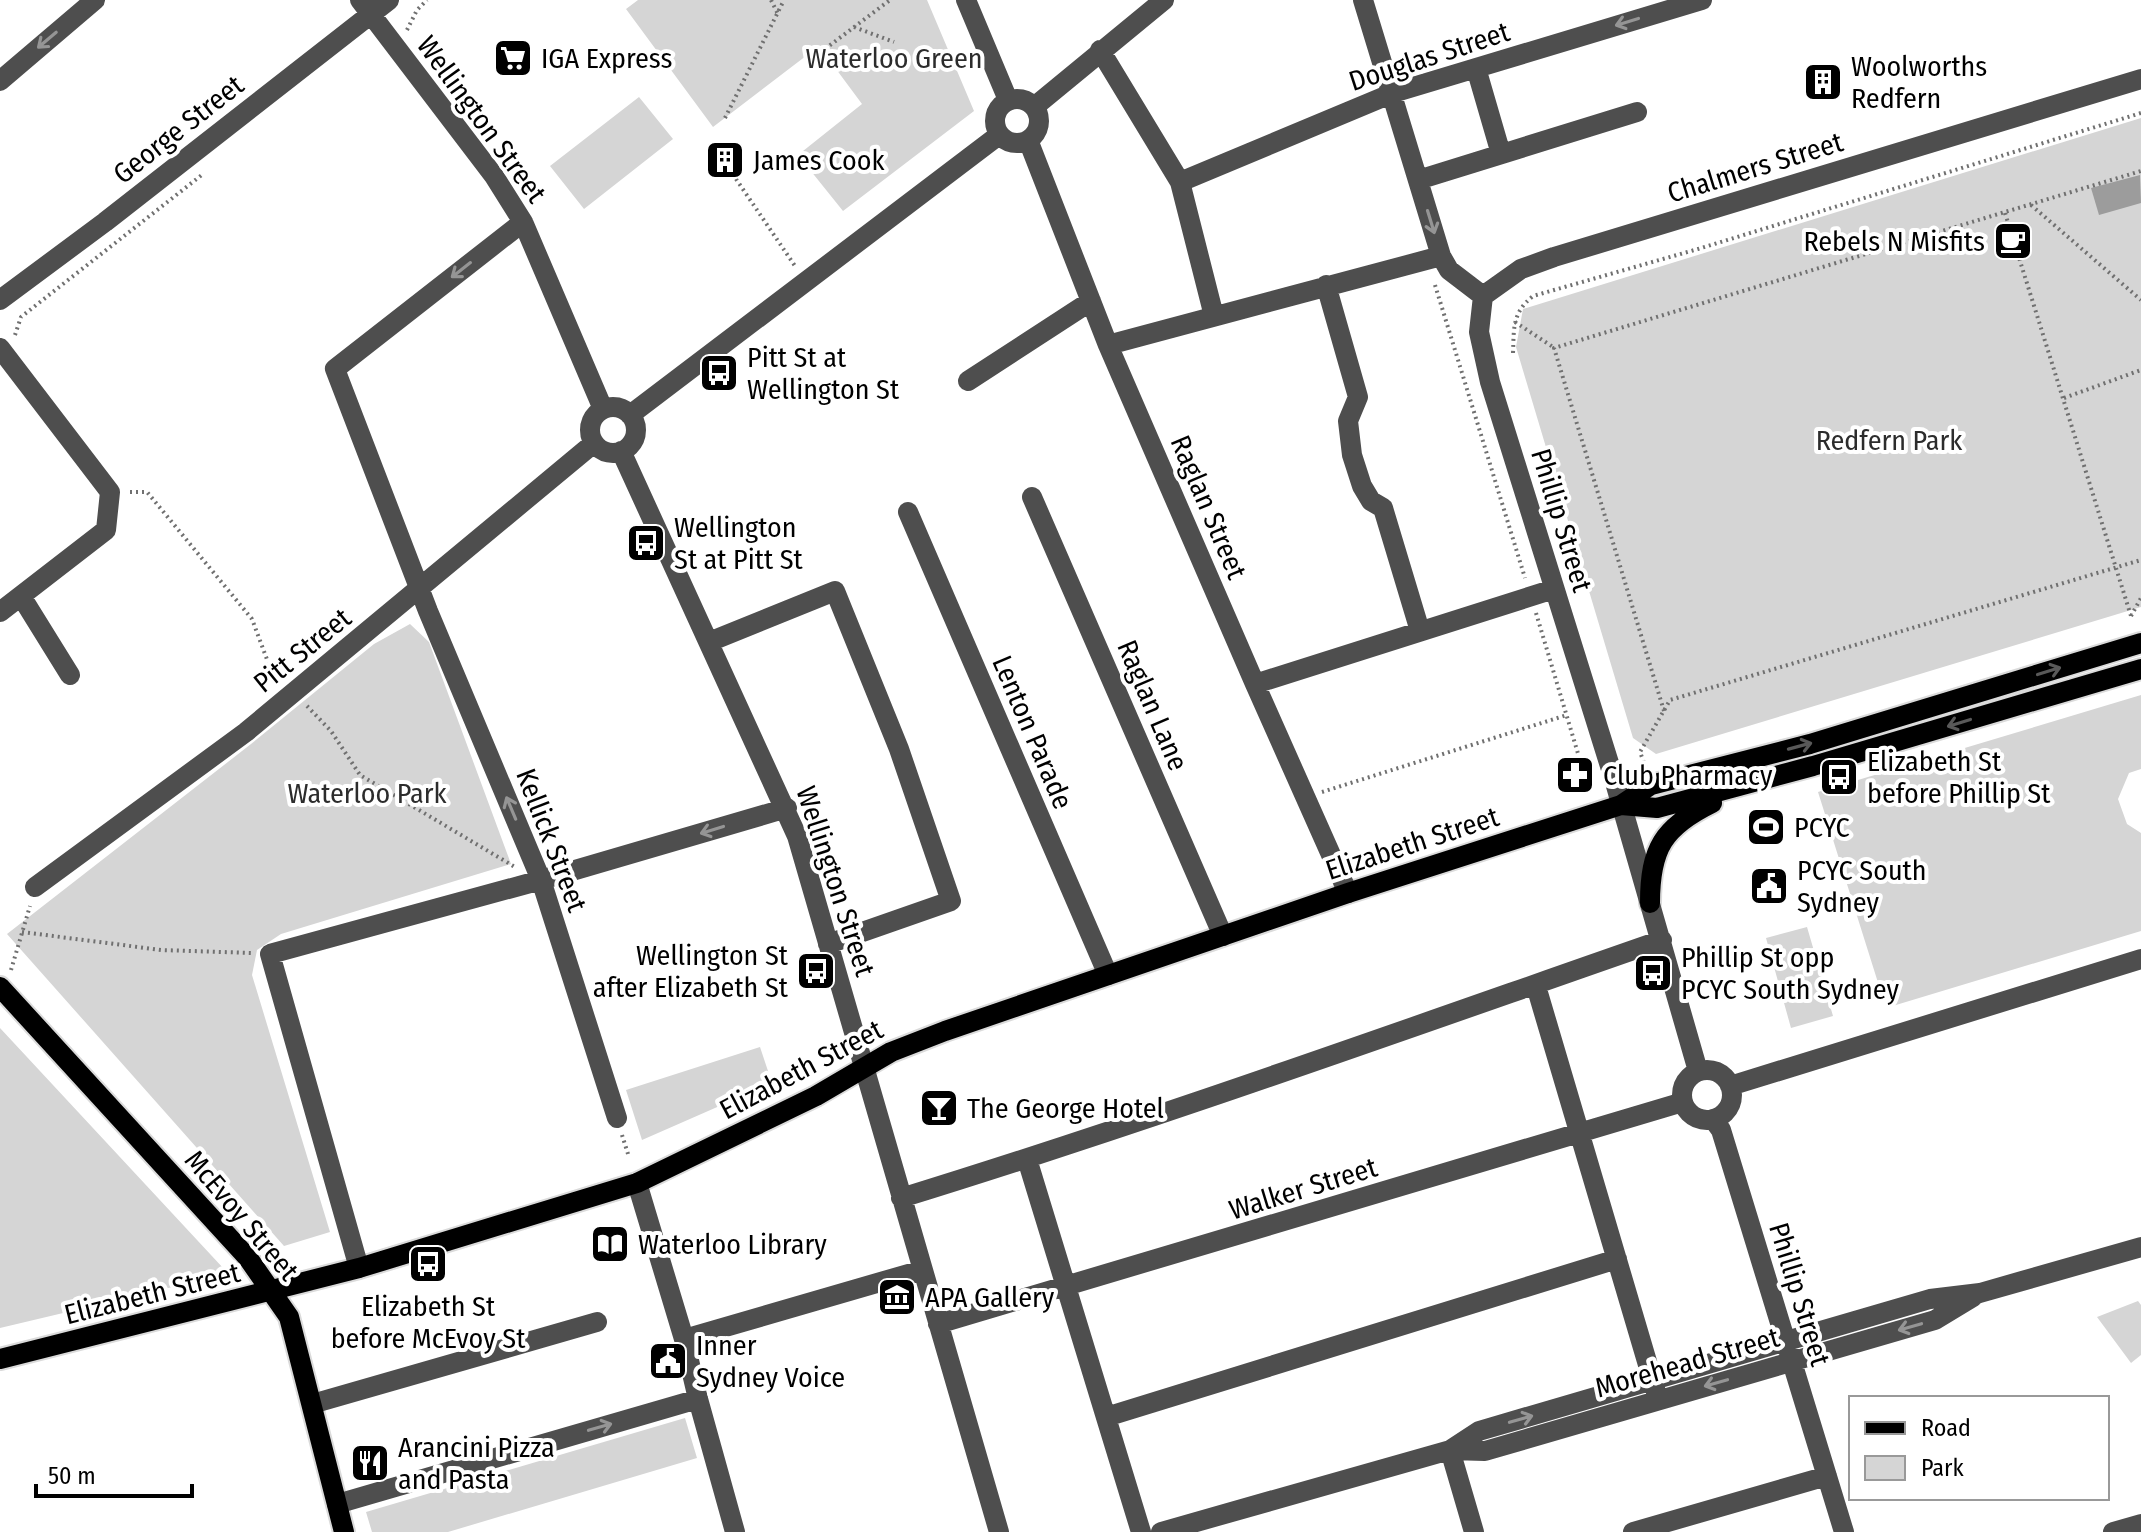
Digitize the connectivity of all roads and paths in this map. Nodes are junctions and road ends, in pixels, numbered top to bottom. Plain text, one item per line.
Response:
1 (95, 0) edge
2 (389, 0) edge
3 (427, 0) edge
4 (771, 0) edge
5 (784, 0) edge
6 (890, 0) edge
7 (966, 0) edge
8 (1164, 0) edge
9 (1702, 0) edge
10 (1370, 2) edge
11 (366, 7) edge
12 (778, 14) junction
13 (854, 27) junction
14 (392, 42) junction
15 (894, 42) dead end
16 (825, 49) dead end
17 (1100, 50) junction
18 (1476, 68) junction
19 (2141, 79) edge
20 (0, 81) edge
21 (1393, 93) junction
22 (1008, 100) junction
23 (1034, 107) junction
24 (1637, 112) dead end
25 (2141, 113) edge
26 (725, 118) dead end
27 (999, 135) junction
28 (1028, 140) junction
29 (1501, 154) junction
30 (209, 169) dead end
31 (2141, 171) edge
32 (736, 179) dead end
33 (1418, 180) junction
34 (1180, 182) junction
35 (2030, 204) junction
36 (2005, 212) junction
37 (523, 222) junction
38 (1435, 258) junction
39 (806, 281) junction
40 (1326, 285) junction
41 (1483, 296) junction
42 (0, 300) edge
43 (2141, 300) edge
44 (1091, 301) junction
45 (1214, 316) junction
46 (1515, 322) junction
47 (4, 344) edge
48 (1108, 345) junction
49 (1554, 348) junction
50 (1513, 353) dead end
51 (2141, 370) edge
52 (968, 381) dead end
53 (2064, 398) junction
54 (603, 409) junction
55 (630, 415) junction
56 (594, 443) junction
57 (621, 451) junction
58 (110, 492) junction
59 (1032, 497) dead end
60 (908, 512) dead end
61 (2141, 560) edge
62 (2115, 568) junction
63 (419, 588) junction
64 (1554, 589) junction
65 (21, 596) junction
66 (1531, 596) junction
67 (2141, 598) edge
68 (0, 612) edge
69 (1420, 631) junction
70 (709, 642) junction
71 (2141, 643) edge
72 (2141, 669) edge
73 (70, 675) dead end
74 (1255, 684) junction
75 (289, 697) junction
76 (1664, 711) junction
77 (1567, 715) junction
78 (1651, 785) junction
79 (1739, 786) junction
80 (1588, 787) dead end
81 (1306, 796) junction
82 (1621, 805) junction
83 (787, 808) junction
84 (540, 876) junction
85 (35, 887) joint
86 (1348, 893) junction
87 (1650, 903) junction
88 (22, 932) junction
89 (1223, 936) junction
90 (1662, 940) junction
91 (828, 944) junction
92 (270, 954) junction
93 (2141, 959) edge
94 (1108, 975) junction
95 (1536, 986) junction
96 (2, 989) edge
97 (863, 1068) junction
98 (1698, 1071) junction
99 (1730, 1086) junction
100 (1683, 1102) junction
101 (617, 1118) dead end
102 (1713, 1119) junction
103 (1581, 1134) junction
104 (1027, 1159) junction
105 (637, 1183) junction
106 (901, 1198) junction
107 (2141, 1247) edge
108 (1617, 1259) junction
109 (359, 1268) junction
110 (922, 1270) junction
111 (1066, 1288) junction
112 (273, 1291) junction
113 (597, 1322) dead end
114 (938, 1324) junction
115 (684, 1339) junction
116 (1788, 1351) junction
117 (0, 1359) edge
118 (1656, 1390) junction
119 (698, 1399) junction
120 (312, 1404) junction
121 (1106, 1417) junction
122 (1450, 1450) junction
123 (1827, 1476) junction
124 (337, 1504) junction
125 (2141, 1524) edge
126 (344, 1532) edge
127 (735, 1532) edge
128 (999, 1532) edge
129 (1141, 1532) edge
130 (1161, 1532) edge
131 (1474, 1532) edge
132 (1633, 1532) edge
133 (1844, 1532) edge
134 (2113, 1532) edge

1 -> 20 street
2 - 11 street, George Street
3 - 14 path
4 - 12 path
5 - 12 path
6 - 13 path
7 - 22 street
8 - 17 street
9 -> 18 street, Douglas Street
10 - 21 street
11 - 14 street, Wellington Street
11 - 42 street, George Street
12 - 26 path
13 - 15 path
13 - 16 path
14 - 37 street, Wellington Street
17 - 23 street
17 - 34 street
18 - 21 street, Douglas Street
18 - 29 street
19 - 41 street, Chalmers Street
21 - 33 street
21 - 34 street, Douglas Street
22 - 23 street
22 - 27 street
23 - 28 street
24 - 29 street
25 - 46 path
27 - 28 street
27 - 39 street
28 - 44 street, Raglan Street
29 - 33 street
30 - 47 path
31 - 35 path
32 - 39 path
33 -> 38 street
34 - 45 street
35 - 36 path
35 - 43 path
36 - 49 path
36 - 53 path
37 - 54 street, Wellington Street
37 -> 63 street, Kellick Street
38 - 40 street
38 - 41 street
38 - 66 path, Phillip Street
39 - 55 street
40 - 45 street
40 - 69 street
41 - 64 street, Phillip Street
44 - 48 street, Raglan Street
44 - 52 street
45 - 48 street
46 - 49 path
46 - 50 path
47 - 58 street
48 - 74 street, Raglan Street
49 - 76 path
51 - 53 path
53 - 62 path
54 - 55 street
54 - 56 street
55 - 57 street
56 - 57 street
56 - 63 street, Pitt Street
57 - 70 street, Wellington Street
58 - 65 street
58 - 75 path
59 - 89 street, Raglan Lane
60 - 94 street, Lenton Parade
61 - 62 path
62 - 67 path
62 - 76 path
63 - 75 street, Pitt Street
84 -> 63 street, Kellick Street
64 - 66 street
64 - 82 street, Phillip Street
65 - 68 street
65 - 73 street
66 - 69 street
66 - 77 path, Phillip Street
69 - 74 street
70 - 83 street, Wellington Street
70 - 91 street
78 -> 71 main road, Elizabeth Street
72 -> 79 main road, Elizabeth Street
74 - 81 street, Raglan Street
75 - 84 path
75 - 85 street, Pitt Street
76 - 78 path
77 - 80 path, Phillip Street
77 - 81 path
78 - 82 main road, Elizabeth Street
79 - 82 main road, Elizabeth Street
79 - 87 main road
81 - 86 street, Raglan Street
82 - 86 main road, Elizabeth Street
82 - 87 street, Phillip Street
83 -> 84 street
83 - 91 street, Wellington Street
84 - 92 street
84 - 101 street, Kellick Street
85 - 88 path
86 - 89 main road, Elizabeth Street
87 - 90 street, Phillip Street
88 - 92 path
88 - 96 path
89 - 94 main road, Elizabeth Street
90 - 95 street
90 - 98 street, Phillip Street
91 - 97 street, Wellington Street
92 - 109 street
93 - 99 street
94 - 97 main road, Elizabeth Street
95 - 103 street
95 - 104 street
96 - 112 main road, McEvoy Street
97 - 105 main road, Elizabeth Street
97 - 106 street, Wellington Street
98 - 99 street
98 - 100 street
99 - 102 street
100 - 102 street
100 - 103 street, Walker Street
102 - 116 street, Phillip Street
103 - 108 street
103 - 111 street, Walker Street
104 - 106 street
104 - 111 street
105 - 109 main road, Elizabeth Street
105 - 115 street
106 - 110 street, Wellington Street
107 - 116 street, Morehead Street
108 - 118 street
108 - 121 street
109 - 112 main road, Elizabeth Street
110 - 114 street, Wellington Street
110 - 115 street
111 - 114 street, Walker Street
111 - 121 street
112 - 117 main road, Elizabeth Street
112 - 120 main road, McEvoy Street
113 - 120 street
114 - 128 street, Wellington Street
115 - 119 street
116 - 118 street, Morehead Street
116 - 123 street, Phillip Street
118 - 122 street, Morehead Street
124 -> 119 street
119 - 127 street
120 - 124 main road, McEvoy Street
121 - 129 street
122 - 130 street, Morehead Street
122 - 131 street
123 - 132 street
123 - 133 street, Phillip Street
124 - 126 main road, McEvoy Street
125 - 134 street

